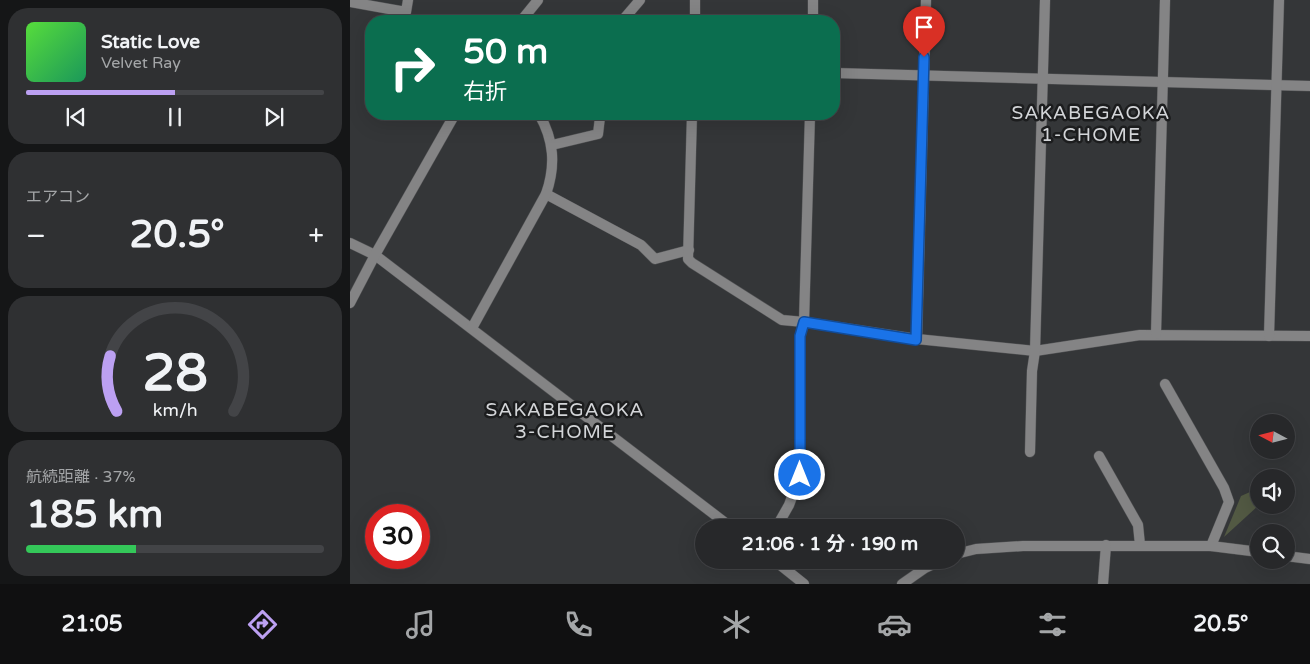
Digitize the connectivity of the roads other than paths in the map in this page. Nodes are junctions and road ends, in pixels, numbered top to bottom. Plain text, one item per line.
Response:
1 (408, 0) edge
2 (538, 0) edge
3 (640, 0) edge
4 (695, 0) edge
5 (813, 0) edge
6 (926, 0) edge
7 (1044, 0) edge
8 (1165, 0) edge
9 (1279, 0) edge
10 (350, 2) edge
11 (526, 15) edge
12 (627, 15) edge
13 (695, 15) edge
14 (813, 15) edge
15 (840, 73) edge
16 (924, 76) junction
17 (1042, 79) junction
18 (1163, 82) junction
19 (1276, 85) junction
20 (1310, 86) edge
21 (451, 120) edge
22 (542, 120) edge
23 (600, 120) edge
24 (692, 120) edge
25 (810, 120) edge
26 (552, 145) junction
27 (546, 194) junction
28 (350, 243) edge
29 (689, 250) junction
30 (375, 255) junction
31 (350, 303) edge
32 (804, 322) junction
33 (472, 328) junction
34 (1156, 334) junction
35 (1269, 336) junction
36 (1310, 336) edge
37 (916, 340) junction
38 (1035, 351) junction
39 (1165, 384) dead end
40 (1030, 452) dead end
41 (1098, 456) dead end
42 (720, 519) edge
43 (781, 519) edge
44 (1106, 545) junction
45 (1140, 545) junction
46 (1211, 546) junction
47 (965, 551) edge
48 (1250, 551) edge
49 (1295, 557) edge
50 (1310, 559) edge
51 (785, 569) edge
52 (924, 569) edge
53 (804, 584) edge
54 (902, 584) edge
55 (1103, 584) edge

1 - 10 street
2 - 11 street
3 - 12 street
4 - 13 street
5 - 14 street
6 - 16 street
7 - 17 street
8 - 18 street
9 - 19 street
15 - 16 street
16 - 17 street
16 - 37 street
17 - 18 street
17 - 38 street
18 - 19 street
18 - 34 street
19 - 20 street
19 - 35 street
21 - 30 street
22 - 26 street
23 - 26 street
24 - 29 street
25 - 32 street
26 - 27 street
27 - 29 street
27 - 33 street
28 - 30 street
29 - 32 street
30 - 31 street
30 - 33 street
32 - 37 street
32 - 43 street
33 - 42 street
34 - 35 street
34 - 38 street
35 - 36 street
37 - 38 street
38 - 40 street
39 - 46 street
41 - 45 street
44 - 45 street
44 - 47 street
44 - 55 street
45 - 46 street
46 - 48 street
49 - 50 street
51 - 53 street
52 - 54 street

